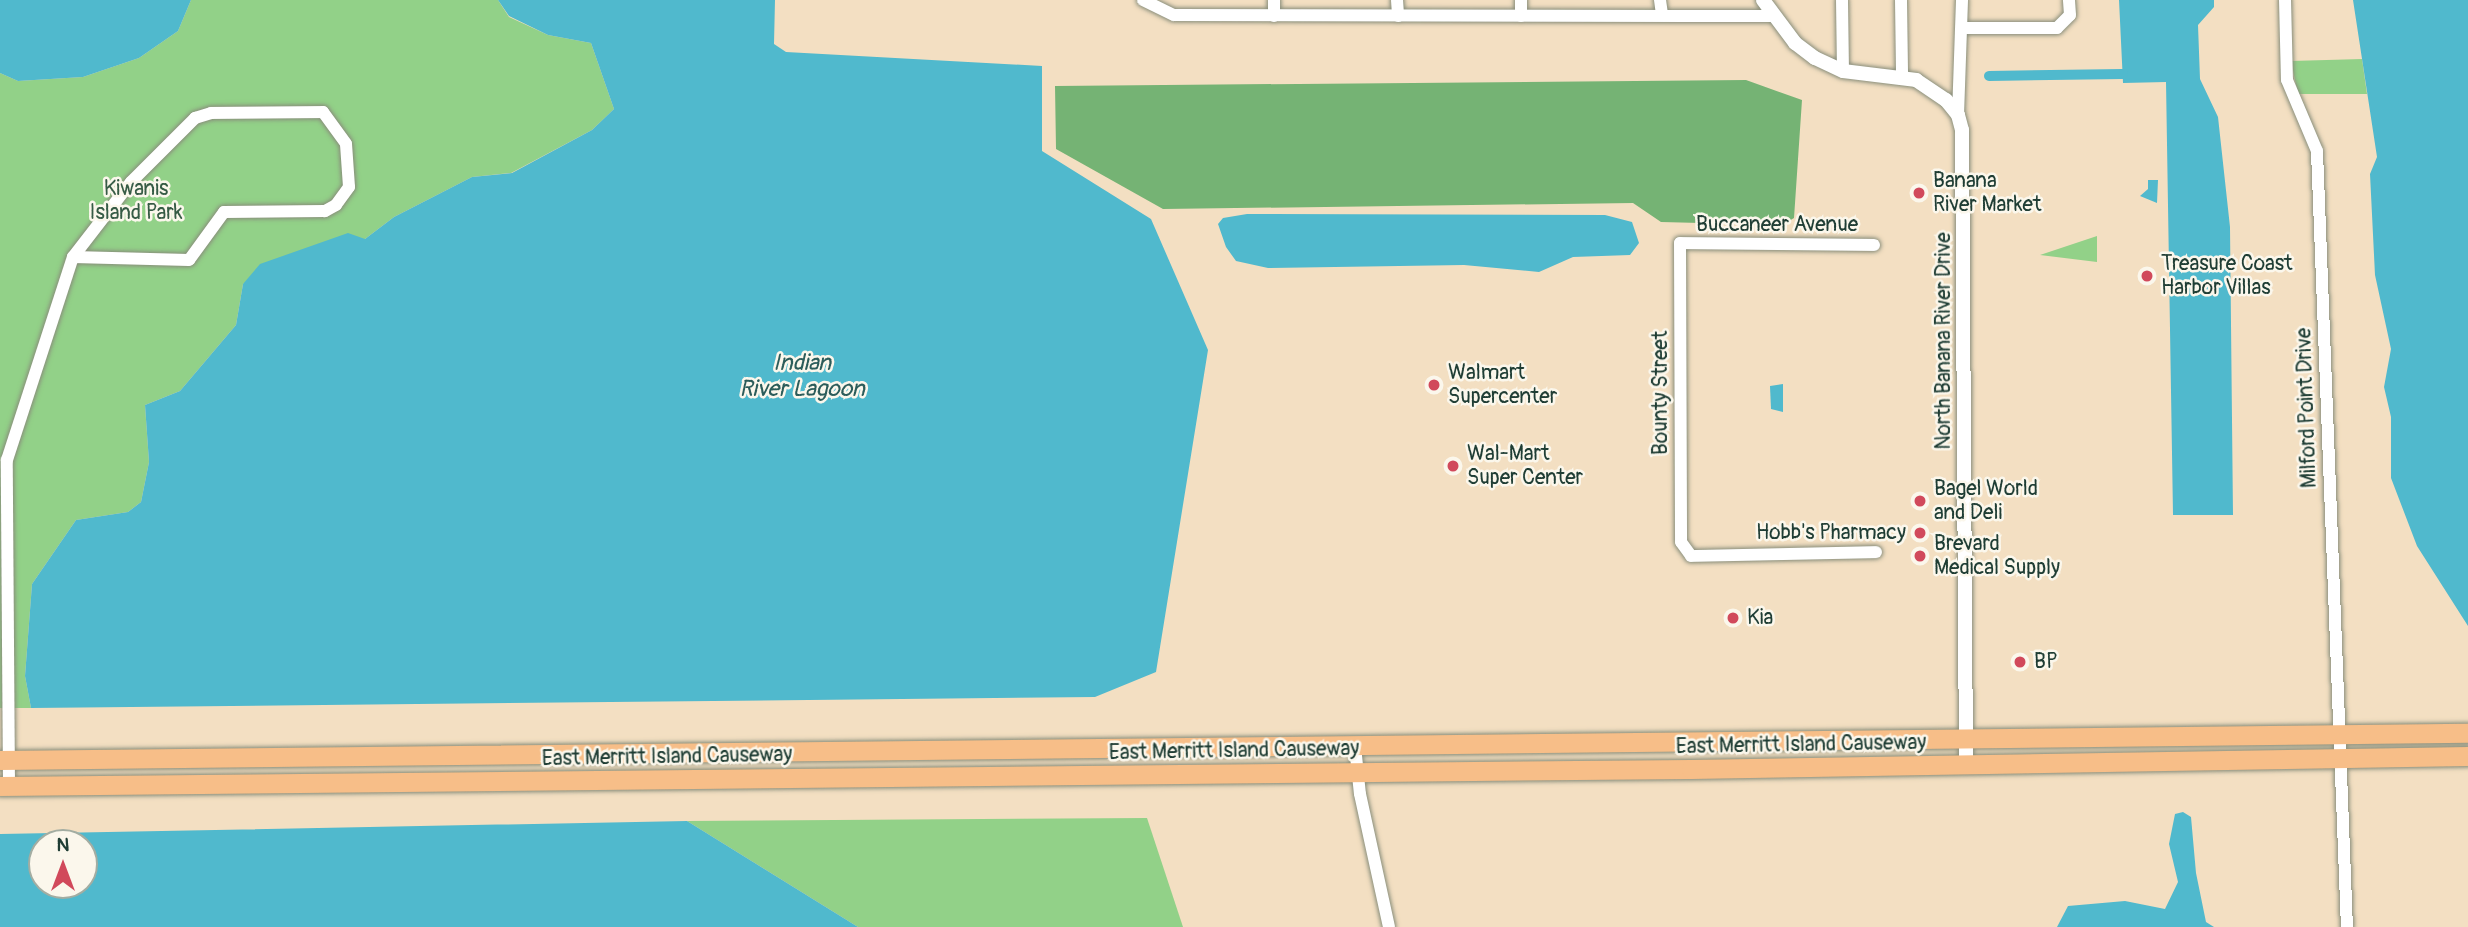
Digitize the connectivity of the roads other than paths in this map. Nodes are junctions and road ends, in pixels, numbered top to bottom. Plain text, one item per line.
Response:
1 (1274, 0) edge
2 (1398, 0) edge
3 (1521, 0) edge
4 (1660, 0) edge
5 (1763, 0) edge
6 (1842, 0) edge
7 (1901, 0) edge
8 (1962, 0) edge
9 (2069, 0) edge
10 (2285, 0) edge
11 (1151, 2) edge
12 (1662, 15) junction
13 (1274, 16) junction
14 (1398, 16) junction
15 (1521, 16) junction
16 (1772, 16) junction
17 (1962, 28) junction
18 (1843, 71) junction
19 (1902, 76) junction
20 (1958, 115) junction
21 (1680, 243) joint
22 (1874, 245) dead end
23 (73, 257) junction
24 (1876, 552) dead end
25 (2468, 733) edge
26 (2341, 736) junction
27 (1965, 737) junction
28 (1355, 746) junction
29 (2468, 756) edge
30 (2342, 758) junction
31 (3, 760) edge
32 (1965, 765) junction
33 (1357, 772) junction
34 (4, 786) edge
35 (1389, 927) edge
36 (2347, 927) edge

1 - 13 street
2 - 14 street
3 - 15 street
4 - 12 street
5 - 16 street
6 - 18 street
7 - 19 street
8 - 17 street
9 - 17 street
10 - 26 street, Milford Point Drive
11 - 13 street
12 - 15 street
12 - 16 street
13 - 14 street
14 - 15 street
16 - 18 street
17 - 20 street
18 - 19 street
19 - 20 street
20 - 27 street, North Banana River Drive
21 - 22 street, Buccaneer Avenue
21 - 24 street, Bounty Street
23 - 23 street
23 - 31 street
25 - 26 main road, East Merritt Island Causeway
26 - 27 main road, East Merritt Island Causeway
26 - 30 street, Milford Point Drive
27 - 28 main road, East Merritt Island Causeway
27 - 32 street, North Banana River Drive
28 - 31 main road, East Merritt Island Causeway
28 - 33 street
29 - 30 main road, East Merritt Island Causeway
30 - 32 main road, East Merritt Island Causeway
30 - 36 street, Milford Point Drive
31 - 34 street
32 - 33 main road, East Merritt Island Causeway
33 - 34 main road, East Merritt Island Causeway
33 - 35 street

